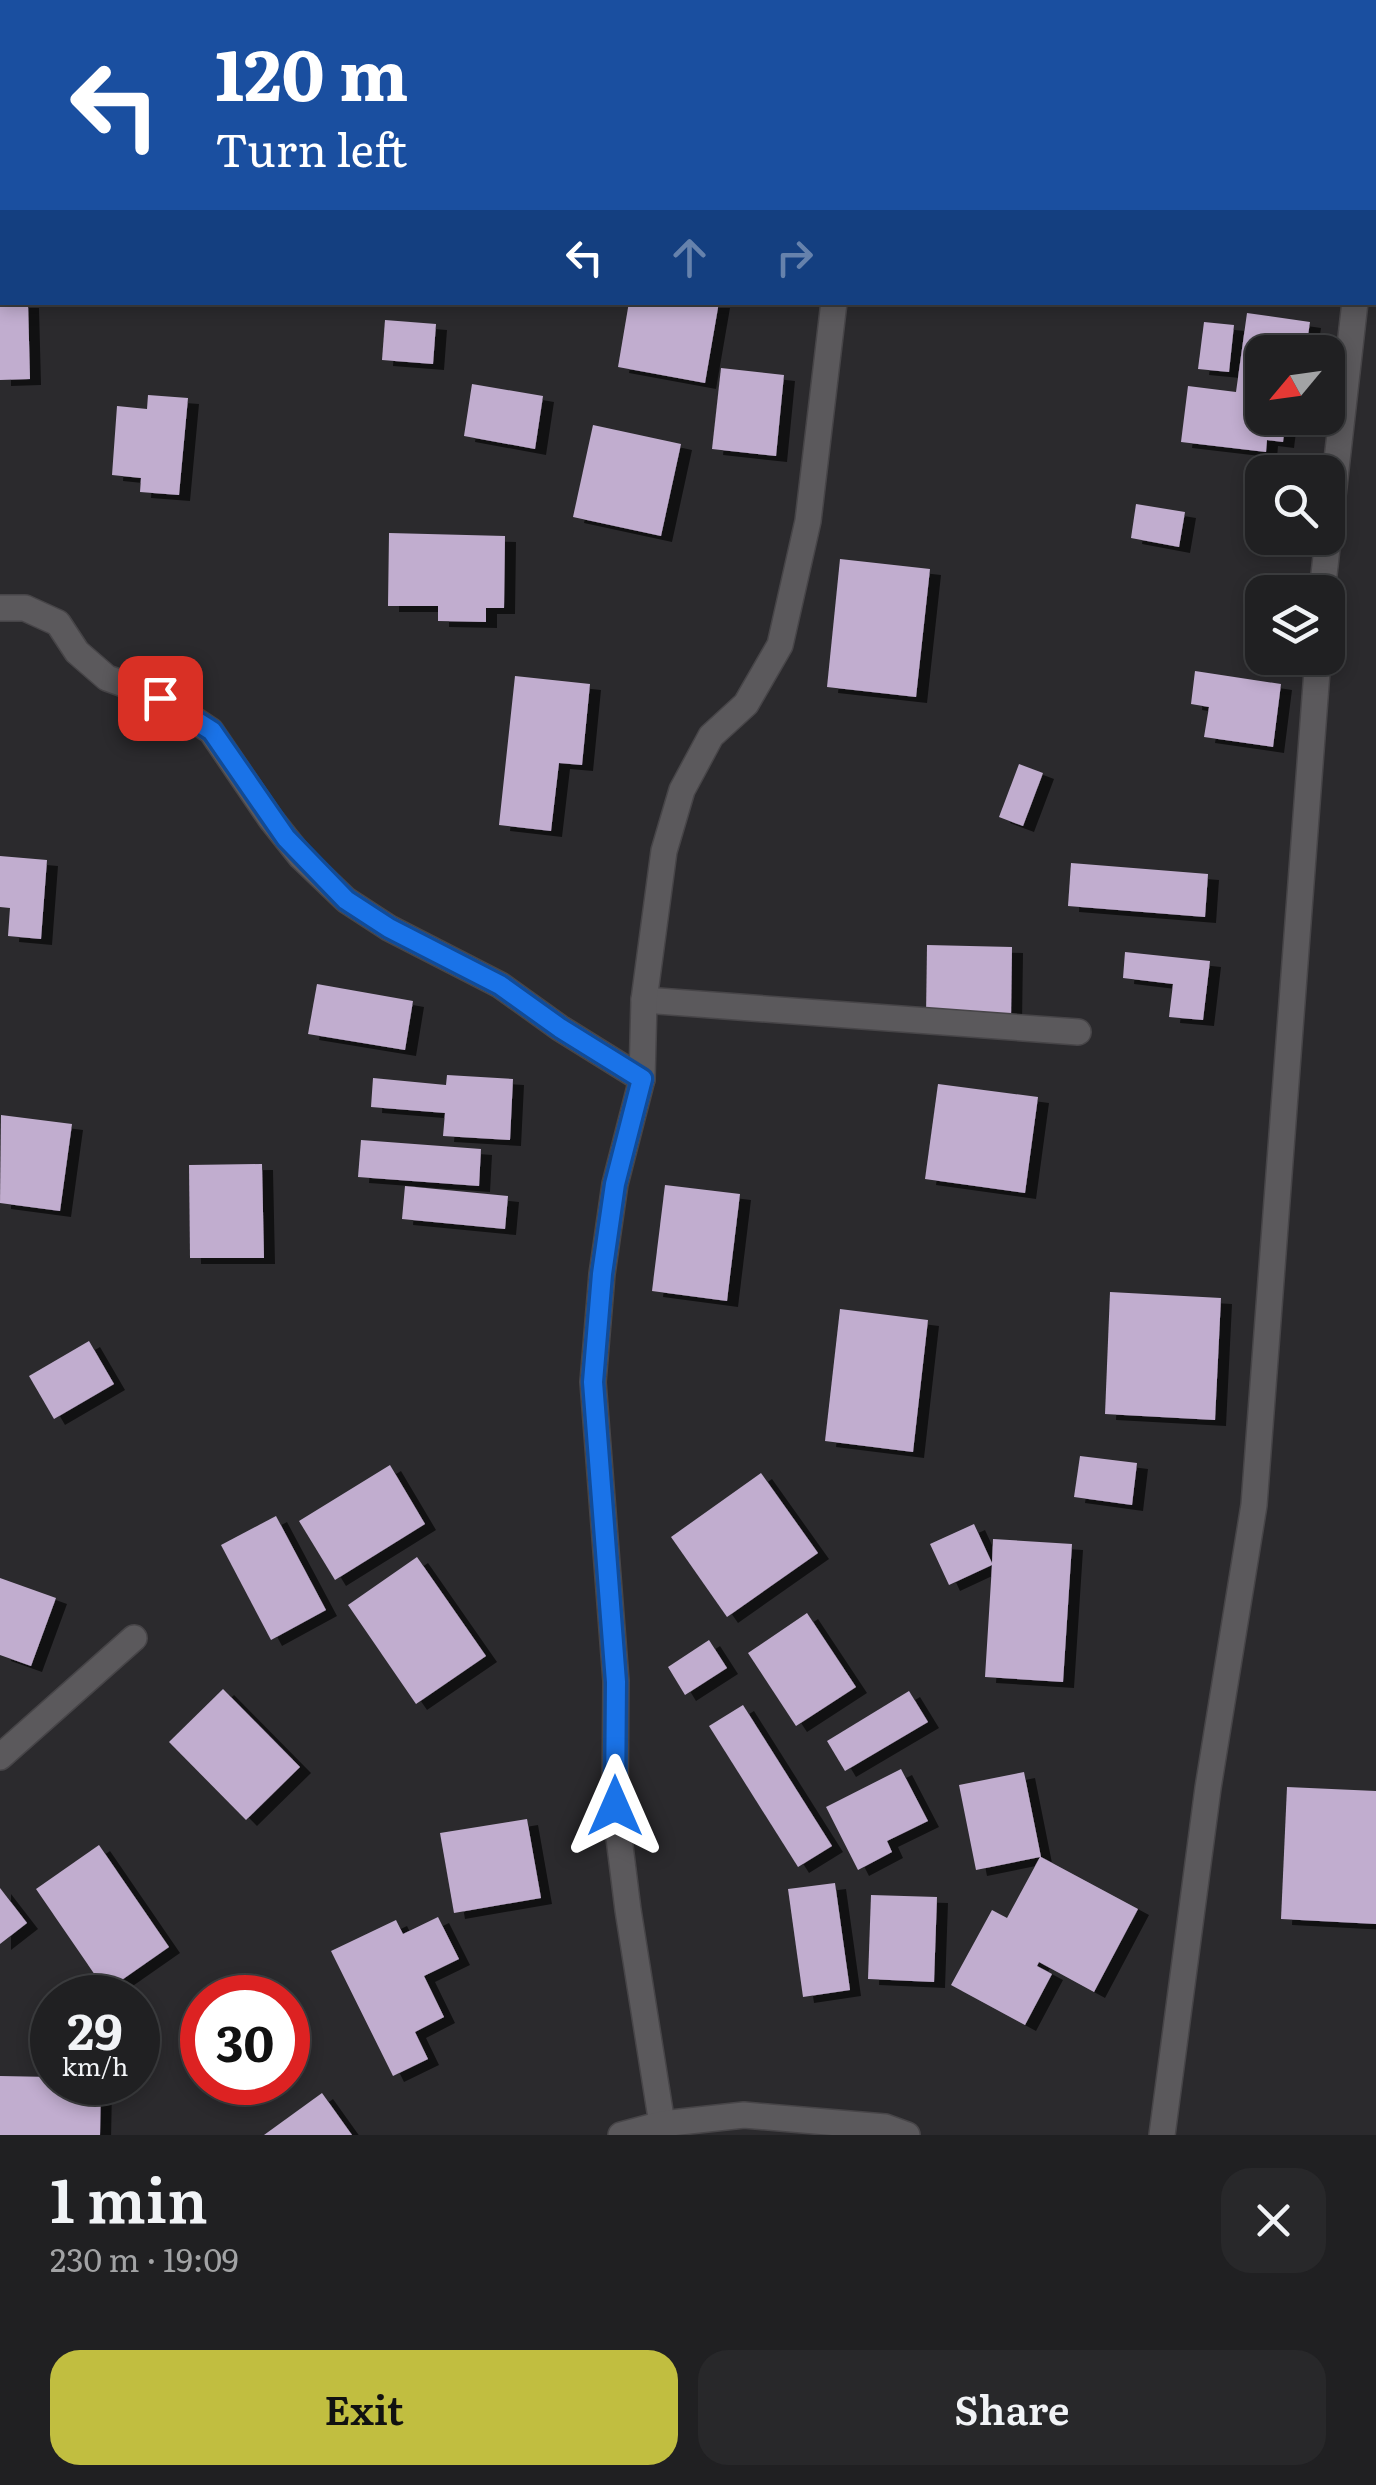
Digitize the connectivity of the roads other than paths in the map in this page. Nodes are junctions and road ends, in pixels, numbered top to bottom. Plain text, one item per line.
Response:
1 (834, 305) edge
2 (1355, 305) edge
3 (1324, 575) edge
4 (0, 608) edge
5 (1317, 675) edge
6 (644, 1000) junction
7 (1078, 1032) dead end
8 (642, 1079) junction
9 (134, 1638) dead end
10 (0, 1757) edge
11 (662, 2124) junction
12 (620, 2135) edge
13 (906, 2135) edge
14 (1162, 2135) edge

1 - 6 street
2 - 3 street
4 - 8 street
5 - 14 street
6 - 7 street
6 - 8 street
8 - 11 street
9 - 10 street
11 - 12 street
11 - 13 street

